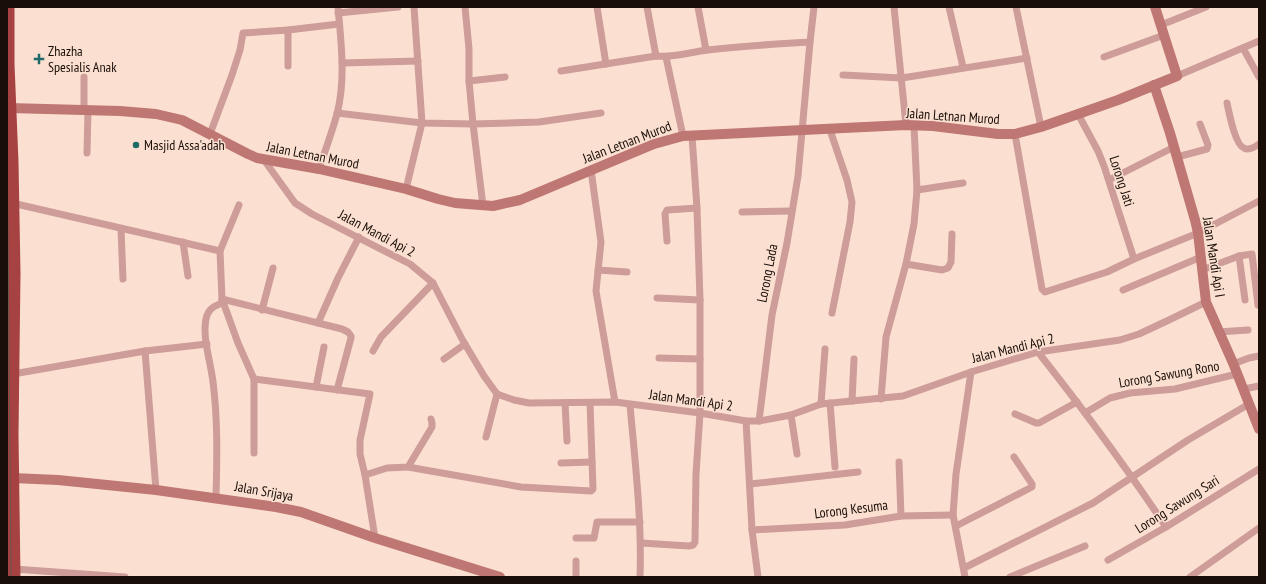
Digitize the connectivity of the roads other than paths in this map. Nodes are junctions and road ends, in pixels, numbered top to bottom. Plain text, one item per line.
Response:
1 (8, 7) edge
2 (398, 7) edge
3 (414, 7) edge
4 (465, 7) edge
5 (597, 7) edge
6 (647, 7) edge
7 (698, 7) edge
8 (814, 7) edge
9 (894, 7) edge
10 (949, 7) edge
11 (1016, 7) edge
12 (1156, 7) edge
13 (1206, 7) edge
14 (338, 10) edge
15 (339, 24) junction
16 (1161, 25) junction
17 (288, 30) junction
18 (1164, 35) junction
19 (1259, 41) edge
20 (810, 42) junction
21 (1243, 48) junction
22 (706, 50) junction
23 (656, 56) junction
24 (666, 57) junction
25 (1104, 57) dead end
26 (1027, 58) junction
27 (418, 61) junction
28 (342, 63) junction
29 (606, 64) junction
30 (288, 66) dead end
31 (963, 67) junction
32 (561, 71) dead end
33 (843, 75) dead end
34 (1177, 76) junction
35 (84, 77) dead end
36 (505, 77) dead end
37 (1259, 77) edge
38 (902, 78) junction
39 (469, 81) junction
40 (1154, 85) junction
41 (1227, 103) dead end
42 (9, 108) junction
43 (86, 110) junction
44 (337, 113) junction
45 (601, 113) dead end
46 (1078, 114) junction
47 (422, 123) junction
48 (473, 124) junction
49 (1200, 124) dead end
50 (910, 126) junction
51 (1041, 127) junction
52 (802, 130) junction
53 (830, 130) junction
54 (210, 134) junction
55 (1016, 134) junction
56 (688, 136) junction
57 (1259, 144) edge
58 (1175, 152) junction
59 (88, 153) dead end
60 (264, 160) junction
61 (319, 169) junction
62 (591, 170) junction
63 (1109, 180) junction
64 (963, 183) dead end
65 (406, 189) junction
66 (917, 190) junction
67 (1259, 201) edge
68 (12, 203) junction
69 (239, 205) dead end
70 (483, 206) junction
71 (697, 208) junction
72 (792, 211) junction
73 (742, 212) dead end
74 (121, 229) junction
75 (1198, 233) junction
76 (952, 234) dead end
77 (359, 237) junction
78 (183, 242) junction
79 (667, 242) dead end
80 (220, 251) junction
81 (1238, 256) junction
82 (1201, 257) junction
83 (1134, 259) junction
84 (906, 264) junction
85 (273, 268) dead end
86 (598, 270) junction
87 (1202, 270) junction
88 (627, 272) dead end
89 (188, 276) dead end
90 (123, 279) dead end
91 (433, 283) junction
92 (1122, 290) dead end
93 (657, 298) dead end
94 (700, 300) junction
95 (1245, 300) dead end
96 (222, 301) junction
97 (1206, 302) junction
98 (1258, 305) dead end
99 (262, 310) junction
100 (832, 313) dead end
101 (318, 323) junction
102 (1248, 330) dead end
103 (1218, 332) junction
104 (207, 344) junction
105 (465, 344) junction
106 (324, 347) dead end
107 (825, 349) dead end
108 (145, 351) junction
109 (373, 351) dead end
110 (1038, 352) junction
111 (1259, 356) edge
112 (659, 358) dead end
113 (444, 359) dead end
114 (700, 359) junction
115 (854, 359) dead end
116 (1235, 369) junction
117 (971, 372) junction
118 (13, 374) junction
119 (254, 379) junction
120 (1259, 386) edge
121 (316, 387) junction
122 (1244, 389) junction
123 (337, 390) junction
124 (497, 394) junction
125 (881, 398) junction
126 (852, 401) junction
127 (615, 402) junction
128 (1078, 402) junction
129 (565, 403) junction
130 (590, 403) junction
131 (821, 404) junction
132 (830, 404) junction
133 (1249, 404) junction
134 (630, 405) junction
135 (700, 413) junction
136 (1085, 413) junction
137 (1014, 414) dead end
138 (791, 415) junction
139 (431, 419) dead end
140 (746, 421) junction
141 (759, 421) junction
142 (1259, 429) edge
143 (486, 437) dead end
144 (566, 441) dead end
145 (254, 453) dead end
146 (797, 454) dead end
147 (1014, 457) dead end
148 (592, 462) junction
149 (899, 462) dead end
150 (561, 463) dead end
151 (408, 467) junction
152 (835, 467) dead end
153 (1259, 469) edge
154 (858, 472) dead end
155 (365, 475) junction
156 (1132, 476) junction
157 (13, 478) junction
158 (750, 484) junction
159 (156, 490) junction
160 (216, 498) junction
161 (953, 515) junction
162 (901, 516) junction
163 (640, 522) junction
164 (956, 526) junction
165 (1166, 527) junction
166 (1259, 528) edge
167 (752, 530) junction
168 (375, 538) junction
169 (576, 538) dead end
170 (641, 543) junction
171 (1085, 546) dead end
172 (1108, 560) dead end
173 (576, 561) dead end
174 (964, 568) junction
175 (14, 573) edge
176 (1025, 574) edge
177 (78, 575) edge
178 (125, 577) edge
179 (500, 577) edge
180 (576, 577) edge
181 (640, 577) edge
182 (758, 577) edge
183 (965, 577) edge
184 (1010, 577) edge
185 (1190, 577) edge

1 - 42 highway
2 - 14 street
3 - 27 street
4 - 39 street
5 - 29 street
6 - 23 street
7 - 22 street
8 - 20 street, Lorong Lada
9 - 38 street
10 - 31 street
11 - 26 street
12 - 16 street
13 - 16 street
14 - 15 street
15 - 17 street
15 - 28 street
16 - 18 street
17 - 30 street
17 - 54 street
18 - 25 street
18 - 34 street
19 - 21 street, Jalan Letnan Murod
20 - 22 street
20 - 52 street, Lorong Lada
21 - 34 street, Jalan Letnan Murod
21 - 37 street
22 - 24 street
23 - 24 street
23 - 29 street
24 - 56 street
26 - 31 street
26 - 51 street
27 - 28 street
27 - 47 street
28 - 44 street
29 - 32 street
31 - 38 street
33 - 38 street
34 - 40 street, Jalan Letnan Murod
35 - 43 street
36 - 39 street
38 - 50 street
39 - 48 street
40 - 46 street, Jalan Letnan Murod
40 - 58 street, Jalan Mandi Api I
41 - 57 street
42 - 43 street, Jalan Letnan Murod
42 - 68 highway
43 - 54 street, Jalan Letnan Murod
43 - 59 street
44 - 47 street
44 - 61 street
45 - 48 street
46 - 51 street, Jalan Letnan Murod
46 - 63 street, Lorong Jati
47 - 48 street
47 - 65 street
48 - 70 street
49 - 58 street
50 - 53 street, Jalan Letnan Murod
50 - 55 street, Jalan Letnan Murod
50 - 66 street
51 - 55 street, Jalan Letnan Murod
52 - 53 street, Jalan Letnan Murod
52 - 56 street, Jalan Letnan Murod
52 - 72 street, Lorong Lada
53 - 100 street
54 - 60 street, Jalan Letnan Murod
55 - 83 street
56 - 62 street, Jalan Letnan Murod
56 - 71 street
58 - 63 street
58 - 75 street, Jalan Mandi Api I
60 - 61 street, Jalan Letnan Murod
60 - 77 street, Jalan Mandi Api 2
61 - 65 street, Jalan Letnan Murod
62 - 70 street, Jalan Letnan Murod
62 - 86 street
63 - 83 street, Lorong Jati
64 - 66 street
65 - 70 street, Jalan Letnan Murod
66 - 84 street
67 - 75 street
68 - 74 street
68 - 118 highway
69 - 80 street
71 - 79 street
71 - 94 street
72 - 73 street
72 - 141 street, Lorong Lada
74 - 78 street
74 - 90 street
75 - 82 street, Jalan Mandi Api I
75 - 83 street
76 - 84 street
77 - 91 street, Jalan Mandi Api 2
77 - 101 street
78 - 80 street
78 - 89 street
80 - 96 street
81 - 87 street
81 - 95 street
81 - 98 street
82 - 87 street, Jalan Mandi Api I
82 - 92 street
84 - 125 street
85 - 99 street
86 - 88 street
86 - 127 street
87 - 97 street, Jalan Mandi Api I
91 - 105 street, Jalan Mandi Api 2
91 - 109 street
93 - 94 street
94 - 114 street
96 - 99 street
96 - 104 street
96 - 119 street
97 - 103 street, Jalan Mandi Api I
97 - 110 street, Jalan Mandi Api 2
99 - 101 street
101 - 123 street
102 - 103 street
103 - 116 street, Jalan Mandi Api I
104 - 108 street
104 - 160 street
105 - 113 street
105 - 124 street, Jalan Mandi Api 2
106 - 121 street
107 - 131 street
108 - 118 street
108 - 159 street
110 - 117 street, Jalan Mandi Api 2
110 - 128 street
111 - 116 street, Lorong Sawung Rono
112 - 114 street
114 - 135 street
115 - 126 street
116 - 122 street, Jalan Mandi Api I
116 - 136 street, Lorong Sawung Rono
117 - 125 street, Jalan Mandi Api 2
117 - 161 street
118 - 157 highway
119 - 121 street
119 - 145 street
120 - 122 street
121 - 123 street
122 - 133 street, Jalan Mandi Api I
123 - 155 street
124 - 129 street, Jalan Mandi Api 2
124 - 143 street
125 - 126 street, Jalan Mandi Api 2
126 - 132 street, Jalan Mandi Api 2
127 - 130 street, Jalan Mandi Api 2
127 - 134 street, Jalan Mandi Api 2
128 - 136 street
128 - 137 street
129 - 130 street, Jalan Mandi Api 2
129 - 144 street
130 - 148 street
131 - 132 street, Jalan Mandi Api 2
131 - 138 street, Jalan Mandi Api 2
132 - 152 street
133 - 142 street, Jalan Mandi Api I
133 - 156 street
134 - 135 street, Jalan Mandi Api 2
134 - 163 street
135 - 140 street, Jalan Mandi Api 2
135 - 170 street
136 - 156 street
138 - 141 street, Jalan Mandi Api 2
138 - 146 street
139 - 151 street
140 - 141 street, Jalan Mandi Api 2
140 - 158 street
147 - 164 street
148 - 150 street
148 - 151 street
149 - 162 street
151 - 155 street
153 - 165 street, Lorong Sawung Sari
154 - 158 street
155 - 168 street
156 - 165 street
156 - 174 street
157 - 159 street, Jalan Srijaya
157 - 175 highway
158 - 167 street
159 - 160 street, Jalan Srijaya
160 - 168 street, Jalan Srijaya
161 - 162 street, Lorong Kesuma
161 - 164 street
162 - 167 street, Lorong Kesuma
163 - 169 street
163 - 170 street
164 - 174 street
165 - 172 street, Lorong Sawung Sari
166 - 185 street
167 - 182 street
168 - 179 street, Jalan Srijaya
170 - 181 street
171 - 176 street
173 - 180 street
174 - 183 street
175 - 177 street
176 - 184 street
177 - 178 street

